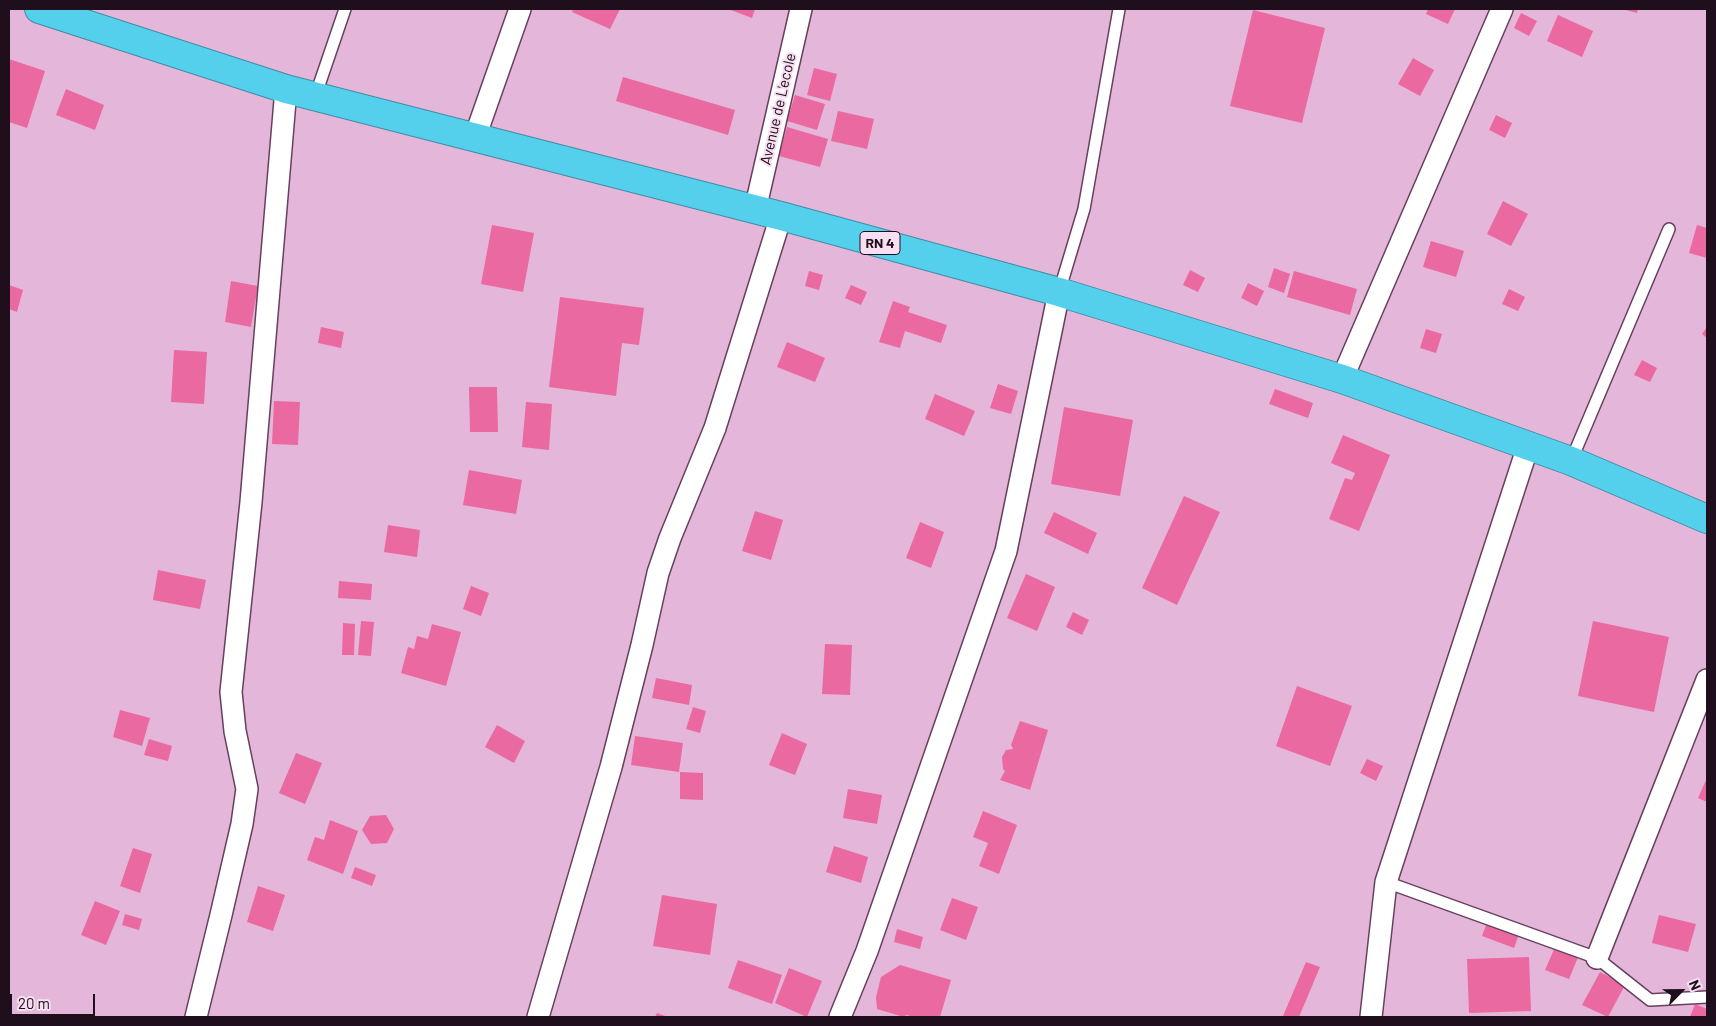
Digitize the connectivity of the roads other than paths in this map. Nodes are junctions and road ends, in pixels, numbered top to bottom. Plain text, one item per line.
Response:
1 (39, 9) edge
2 (345, 9) edge
3 (520, 9) edge
4 (801, 9) edge
5 (1120, 9) edge
6 (1502, 9) edge
7 (286, 90) junction
8 (315, 97) junction
9 (475, 138) junction
10 (768, 213) junction
11 (1669, 229) dead end
12 (1059, 292) junction
13 (1342, 379) junction
14 (1528, 446) junction
15 (1571, 462) junction
16 (1707, 519) edge
17 (1707, 680) edge
18 (1386, 882) junction
19 (1598, 958) junction
20 (1707, 997) edge
21 (196, 1017) edge
22 (538, 1017) edge
23 (840, 1017) edge
24 (1371, 1017) edge

1 - 7 highway, RN 4
2 - 8 lane
3 - 9 street
4 - 10 street, Avenue de L'ecole
5 - 12 lane
6 - 13 street
7 - 8 highway, RN 4
7 - 21 street
8 - 9 highway, RN 4
9 - 10 highway, RN 4
10 - 12 highway, RN 4
10 - 22 street, Avenue de L'ecole
11 - 15 lane
12 - 13 highway, RN 4
12 - 23 street
13 - 14 highway, RN 4
14 - 15 highway, RN 4
14 - 18 street
15 - 16 highway, RN 4
17 - 19 street
18 - 19 lane
18 - 24 street
19 - 20 lane

